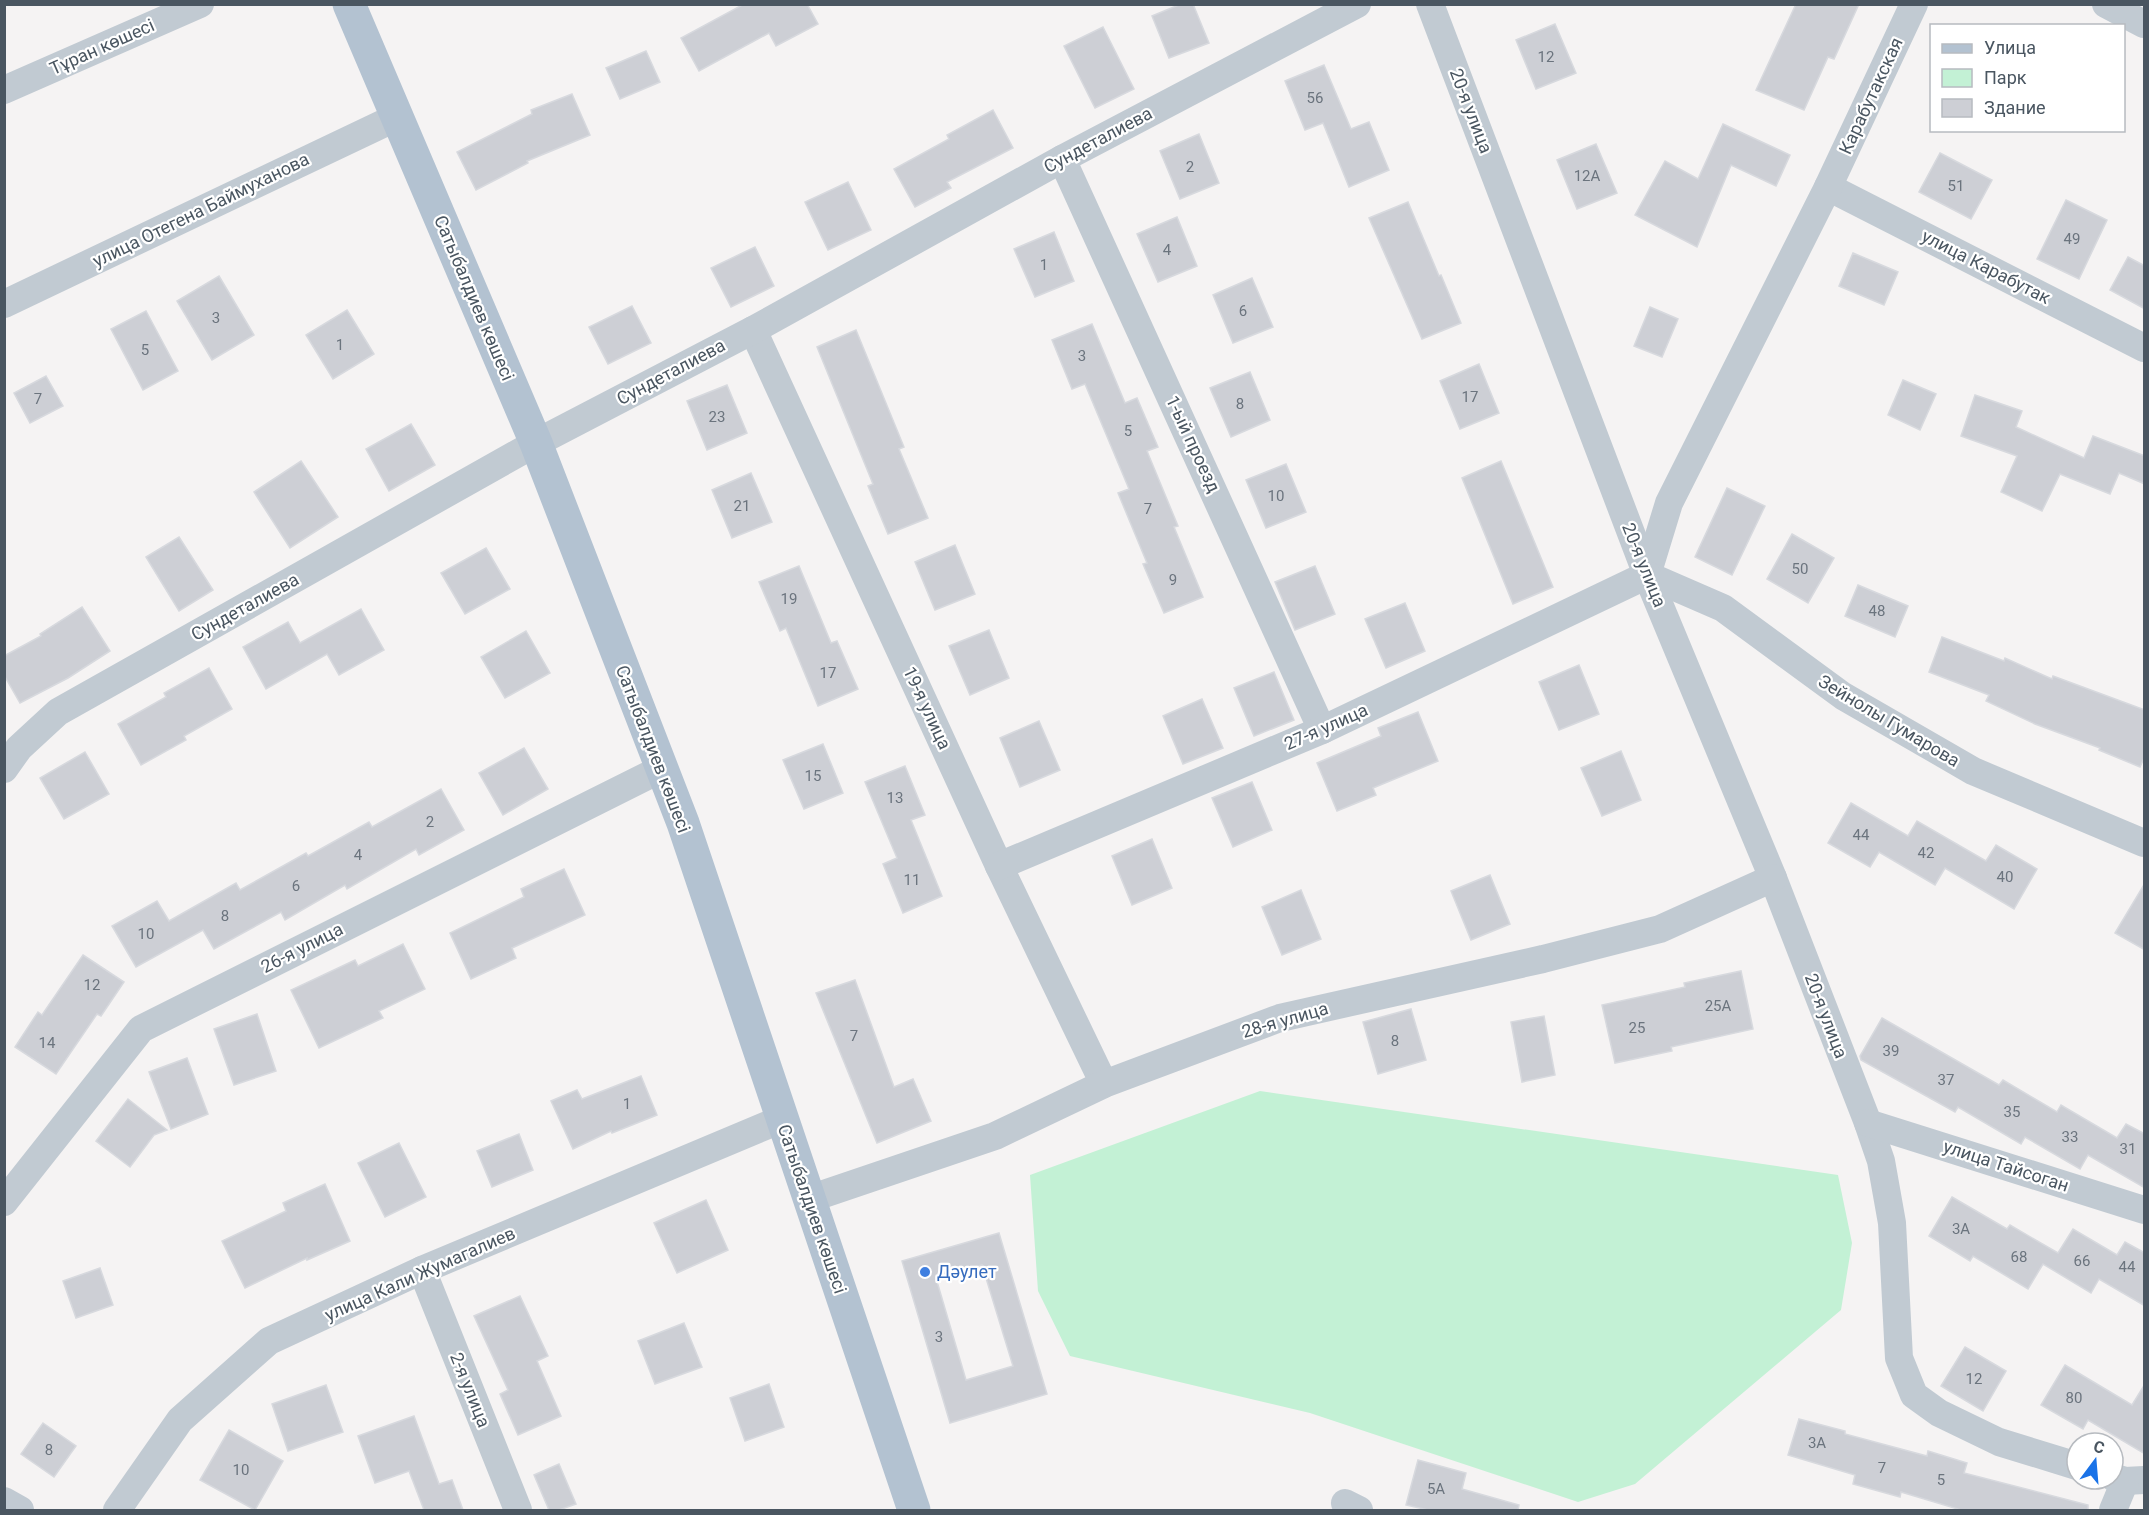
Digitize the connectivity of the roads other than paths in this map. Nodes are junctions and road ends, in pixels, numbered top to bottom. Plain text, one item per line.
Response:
1 (200, 4) edge
2 (349, 4) edge
3 (1357, 4) edge
4 (1430, 4) edge
5 (1914, 4) edge
6 (2106, 4) edge
7 (2145, 24) edge
8 (4, 90) edge
9 (397, 117) junction
10 (1062, 159) junction
11 (1828, 187) junction
12 (4, 304) edge
13 (753, 330) junction
14 (2145, 348) edge
15 (536, 443) junction
16 (1647, 575) junction
17 (1322, 730) junction
18 (4, 769) edge
19 (661, 769) junction
20 (2145, 843) edge
21 (999, 866) junction
22 (1773, 878) junction
23 (1104, 1084) junction
24 (782, 1119) junction
25 (1868, 1123) junction
26 (809, 1199) junction
27 (4, 1202) edge
28 (2145, 1210) edge
29 (422, 1270) junction
30 (2065, 1462) edge
31 (2128, 1480) edge
32 (4, 1501) edge
33 (20, 1510) edge
34 (117, 1510) edge
35 (518, 1510) edge
36 (914, 1510) edge
37 (2113, 1510) edge

1 - 8 street, Тұран көшесі
2 - 9 main road, Сатыбалдиев көшесі
3 - 10 street, Сундеталиева
4 - 16 street, 20-я улица
5 - 11 street, Карабутакская
6 - 7 street
9 - 12 street, улица Отегена Баймуханова
9 - 15 main road, Сатыбалдиев көшесі
10 - 13 street, Сундеталиева
10 - 17 street, 1-ый проезд
11 - 14 street, улица Карабутак
11 - 16 street, Карабутакская
13 - 15 street, Сундеталиева
13 - 21 street, 19-я улица
15 - 18 street, Сундеталиева
15 - 19 main road, Сатыбалдиев көшесі
16 - 17 street, 27-я улица
16 - 20 street, Зейнолы Гумарова
16 - 22 street, 20-я улица
17 - 21 street, 27-я улица
19 - 24 main road, Сатыбалдиев көшесі
19 - 27 street, 26-я улица
21 - 23 street, 19-я улица
22 - 23 street, 28-я улица
22 - 25 street, 20-я улица
23 - 26 street, 28-я улица
24 - 26 main road, Сатыбалдиев көшесі
24 - 29 street, улица Кали Жумагалиев
25 - 28 street, улица Тайсоган
25 - 30 street, 20-я улица
26 - 36 main road, Сатыбалдиев көшесі
29 - 34 street, улица Кали Жумагалиев
29 - 35 street, 2-я улица
31 - 37 street
32 - 33 street

